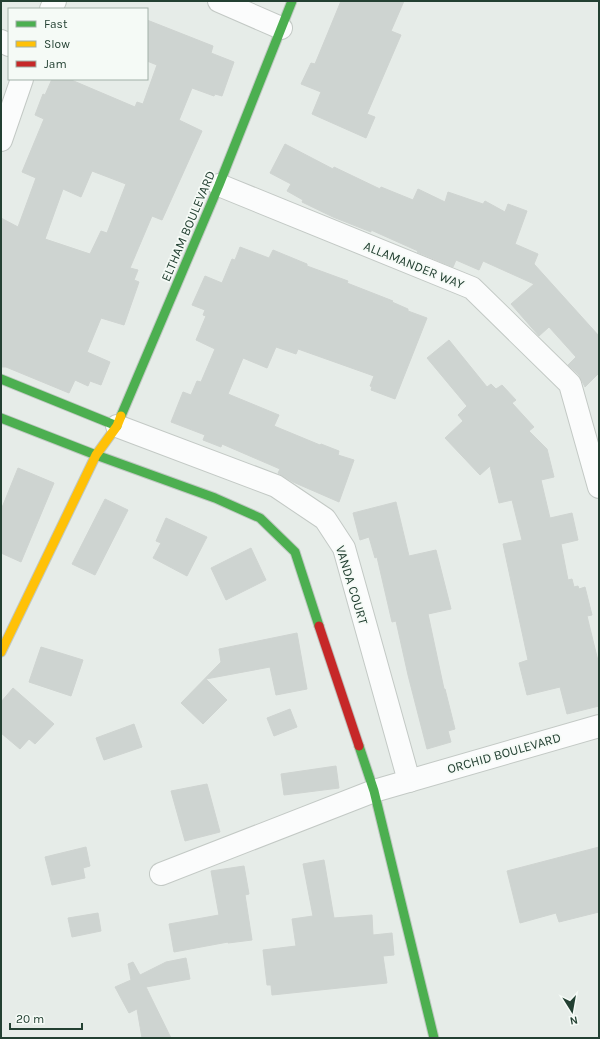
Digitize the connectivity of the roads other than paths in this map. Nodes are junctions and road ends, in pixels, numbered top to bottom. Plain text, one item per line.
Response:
1 (219, 1) edge
2 (292, 1) edge
3 (281, 28) junction
4 (22, 80) edge
5 (1, 140) edge
6 (220, 185) junction
7 (1, 379) edge
8 (1, 418) edge
9 (117, 426) junction
10 (96, 455) junction
11 (599, 487) edge
12 (1, 652) edge
13 (599, 726) edge
14 (409, 781) junction
15 (374, 791) junction
16 (161, 874) dead end
17 (434, 1038) edge

1 - 3 street
2 - 3 street, ELTHAM BOULEVARD
3 - 6 street, ELTHAM BOULEVARD
4 - 5 street
6 - 9 street, ELTHAM BOULEVARD
6 - 11 street, ALLAMANDER WAY
7 - 9 street
8 - 10 street
9 - 10 street, ELTHAM BOULEVARD
9 - 14 street, VANDA COURT
10 - 12 street, ELTHAM BOULEVARD
10 - 15 street
13 - 14 street, ORCHID BOULEVARD
14 - 15 street, ORCHID BOULEVARD
15 - 16 street, ORCHID BOULEVARD
15 - 17 street

